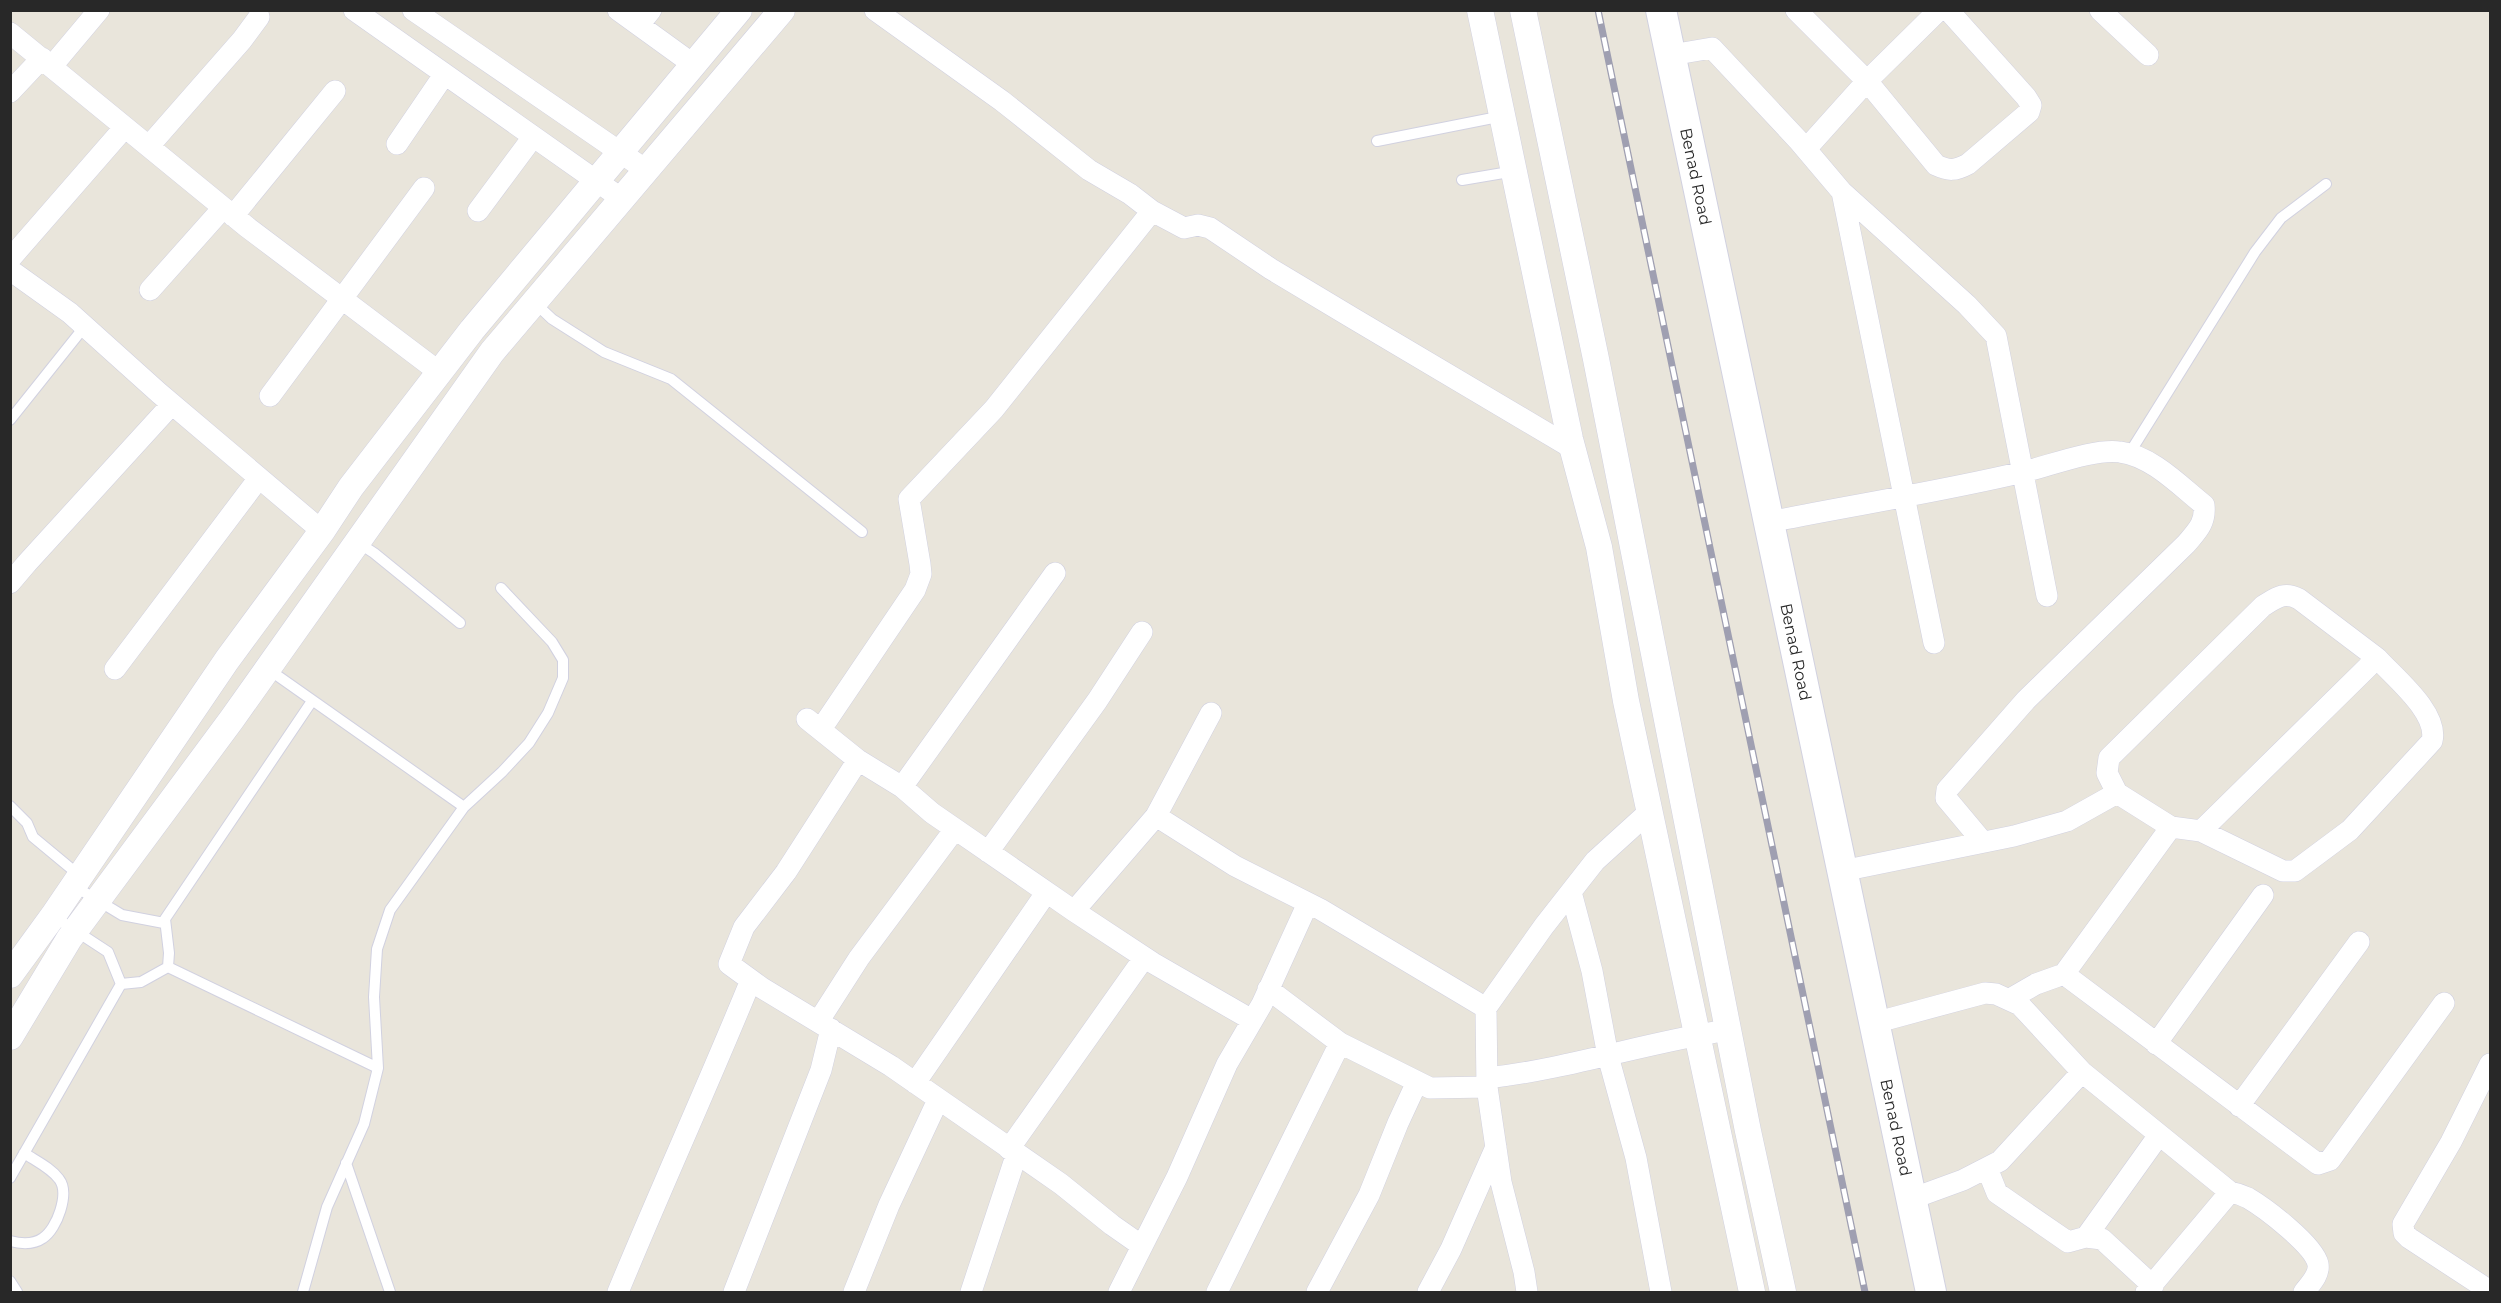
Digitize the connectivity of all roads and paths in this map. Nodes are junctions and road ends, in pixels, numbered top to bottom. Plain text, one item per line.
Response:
1 (99, 10) edge
2 (354, 10) edge
3 (413, 10) edge
4 (618, 10) edge
5 (739, 10) edge
6 (782, 10) edge
7 (875, 10) edge
8 (1480, 10) edge
9 (1523, 10) edge
10 (1662, 10) edge
11 (1796, 10) edge
12 (1939, 10) edge
13 (1948, 10) edge
14 (2100, 10) edge
15 (259, 17) dead end
16 (645, 18) edge
17 (10, 33) edge
18 (1671, 55) junction
19 (2148, 55) dead end
20 (47, 62) junction
21 (694, 65) junction
22 (444, 75) junction
23 (1867, 81) junction
24 (335, 91) dead end
25 (10, 92) edge
26 (1504, 116) junction
27 (125, 127) junction
28 (533, 137) junction
29 (1377, 141) dead end
30 (397, 144) dead end
31 (149, 146) junction
32 (1806, 148) junction
33 (621, 153) junction
34 (646, 171) junction
35 (1515, 171) junction
36 (1462, 180) dead end
37 (598, 181) junction
38 (2326, 184) dead end
39 (424, 188) dead end
40 (1842, 192) junction
41 (622, 199) junction
42 (478, 211) dead end
43 (1152, 211) junction
44 (228, 212) junction
45 (10, 259) edge
46 (10, 270) edge
47 (150, 290) dead end
48 (341, 298) junction
49 (534, 302) junction
50 (85, 326) junction
51 (457, 349) junction
52 (480, 369) junction
53 (439, 372) junction
54 (270, 396) dead end
55 (172, 404) junction
56 (10, 420) edge
57 (1572, 448) junction
58 (2129, 454) junction
59 (2023, 472) junction
60 (259, 478) junction
61 (1903, 496) junction
62 (1768, 522) junction
63 (322, 531) junction
64 (862, 532) dead end
65 (357, 542) junction
66 (1055, 573) dead end
67 (10, 584) edge
68 (501, 588) dead end
69 (2047, 596) dead end
70 (460, 623) dead end
71 (1142, 632) dead end
72 (1934, 643) dead end
73 (2377, 658) junction
74 (115, 669) dead end
75 (268, 669) junction
76 (312, 700) junction
77 (1211, 713) dead end
78 (858, 760) junction
79 (902, 787) junction
80 (2117, 793) junction
81 (10, 806) edge
82 (464, 807) junction
83 (1649, 812) junction
84 (1156, 816) junction
85 (2171, 827) junction
86 (955, 829) junction
87 (2201, 831) junction
88 (1982, 841) junction
89 (988, 852) junction
90 (1842, 871) junction
91 (77, 881) junction
92 (1571, 892) junction
93 (1046, 893) junction
94 (2263, 895) dead end
95 (97, 902) junction
96 (1308, 903) junction
97 (1074, 911) junction
98 (53, 916) junction
99 (164, 923) junction
100 (76, 930) junction
101 (2359, 942) dead end
102 (1144, 958) junction
103 (168, 968) junction
104 (2064, 974) junction
105 (10, 975) edge
106 (751, 980) junction
107 (121, 984) junction
108 (1268, 989) junction
109 (2010, 999) junction
110 (2444, 1003) dead end
111 (1486, 1008) junction
112 (1252, 1020) junction
113 (1874, 1023) junction
114 (825, 1025) junction
115 (1728, 1030) junction
116 (1698, 1035) junction
117 (10, 1036) edge
118 (1340, 1043) junction
119 (2156, 1044) junction
120 (1608, 1056) junction
121 (2490, 1064) edge
122 (378, 1068) junction
123 (2082, 1071) junction
124 (1417, 1082) junction
125 (1487, 1082) junction
126 (915, 1083) junction
127 (938, 1100) junction
128 (2239, 1106) junction
129 (2160, 1134) junction
130 (1496, 1147) junction
131 (1013, 1151) junction
132 (24, 1153) junction
133 (346, 1164) junction
134 (1987, 1168) junction
135 (10, 1178) edge
136 (2230, 1192) junction
137 (1911, 1199) junction
138 (2086, 1237) junction
139 (10, 1241) edge
140 (1142, 1246) junction
141 (10, 1281) edge
142 (2150, 1289) edge
143 (2490, 1291) edge
144 (17, 1293) edge
145 (303, 1293) edge
146 (390, 1293) edge
147 (618, 1293) edge
148 (734, 1293) edge
149 (854, 1293) edge
150 (970, 1293) edge
151 (1119, 1293) edge
152 (1218, 1293) edge
153 (1317, 1293) edge
154 (1428, 1293) edge
155 (1527, 1293) edge
156 (1661, 1293) edge
157 (1752, 1293) edge
158 (1783, 1293) edge
159 (1931, 1293) edge
160 (2304, 1293) edge

1 - 20 street
2 - 22 street
3 - 33 street
4 - 16 street
5 - 21 street
6 - 34 street
7 - 43 street
8 - 26 street
9 - 115 street
10 - 18 main road, Benad Road
11 - 23 street
12 - 23 street
13 - 23 street
14 - 19 street
15 - 31 street
16 - 21 street
17 - 20 street
18 - 32 street
18 - 62 main road, Benad Road
20 - 25 street
20 - 27 street
21 - 33 street
22 - 28 street
22 - 30 street
23 - 32 street
24 - 44 street
26 - 29 lane
26 - 35 street
27 - 31 street
27 - 45 street
28 - 37 street
28 - 42 street
31 - 44 street
32 - 40 street
33 - 34 street
33 - 37 street
34 - 41 street
35 - 36 lane
35 - 57 street
37 - 41 street
37 - 51 street
38 - 58 lane
39 - 48 street
40 - 59 street
40 - 61 street
41 - 49 street
43 - 57 street
43 - 78 street
44 - 47 street
44 - 48 street
46 - 50 street
48 - 53 street
48 - 54 street
49 - 52 street
49 - 64 lane
50 - 55 street
50 - 56 lane
51 - 52 street
51 - 53 street
52 - 65 street
53 - 63 street
55 - 60 street
55 - 67 street
57 - 83 street
58 - 59 street
58 - 88 street
59 - 61 street
59 - 69 street
60 - 63 street
60 - 74 street
61 - 62 street
61 - 72 street
62 - 90 main road, Benad Road
63 - 91 street
65 - 70 lane
65 - 75 street
66 - 79 street
68 - 82 lane
71 - 89 street
73 - 80 street
73 - 87 street
73 - 87 street
75 - 76 lane
75 - 95 street
76 - 82 lane
76 - 99 lane
77 - 84 street
78 - 79 street
78 - 106 street
79 - 86 street
80 - 85 street
80 - 88 street
81 - 91 lane
82 - 122 lane
83 - 92 street
83 - 116 street
84 - 96 street
84 - 97 street
85 - 87 street
85 - 104 street
86 - 89 street
86 - 114 street
88 - 90 street
89 - 93 street
90 - 113 main road, Benad Road
91 - 95 lane
91 - 98 street
92 - 111 street
92 - 120 street
93 - 97 street
93 - 126 street
94 - 119 street
95 - 99 lane
95 - 100 street
96 - 108 street
96 - 111 street
97 - 102 street
98 - 100 lane
98 - 105 street
99 - 103 lane
100 - 107 lane
100 - 117 street
101 - 128 street
102 - 112 street
102 - 131 street
103 - 107 lane
103 - 122 lane
104 - 109 street
104 - 119 street
106 - 114 street
106 - 147 street
107 - 132 lane
108 - 112 street
108 - 118 street
109 - 113 street
109 - 123 street
110 - 128 street
111 - 125 street
112 - 140 street
113 - 137 main road, Benad Road
114 - 126 street
114 - 148 street
115 - 116 street
115 - 158 street
116 - 120 street
116 - 157 street
118 - 124 street
118 - 152 street
119 - 128 street
120 - 125 street
120 - 156 street
121 - 143 street
122 - 133 lane
123 - 129 street
123 - 134 street
124 - 125 street
124 - 153 street
125 - 130 street
126 - 127 street
127 - 131 street
127 - 149 street
129 - 136 street
129 - 138 street
130 - 154 street
130 - 155 street
131 - 140 street
131 - 150 street
132 - 135 lane
132 - 139 lane
133 - 145 lane
133 - 146 lane
134 - 137 street
134 - 138 street
136 - 142 street
136 - 160 street
137 - 159 main road, Benad Road
138 - 142 street
140 - 151 street
141 - 144 lane

